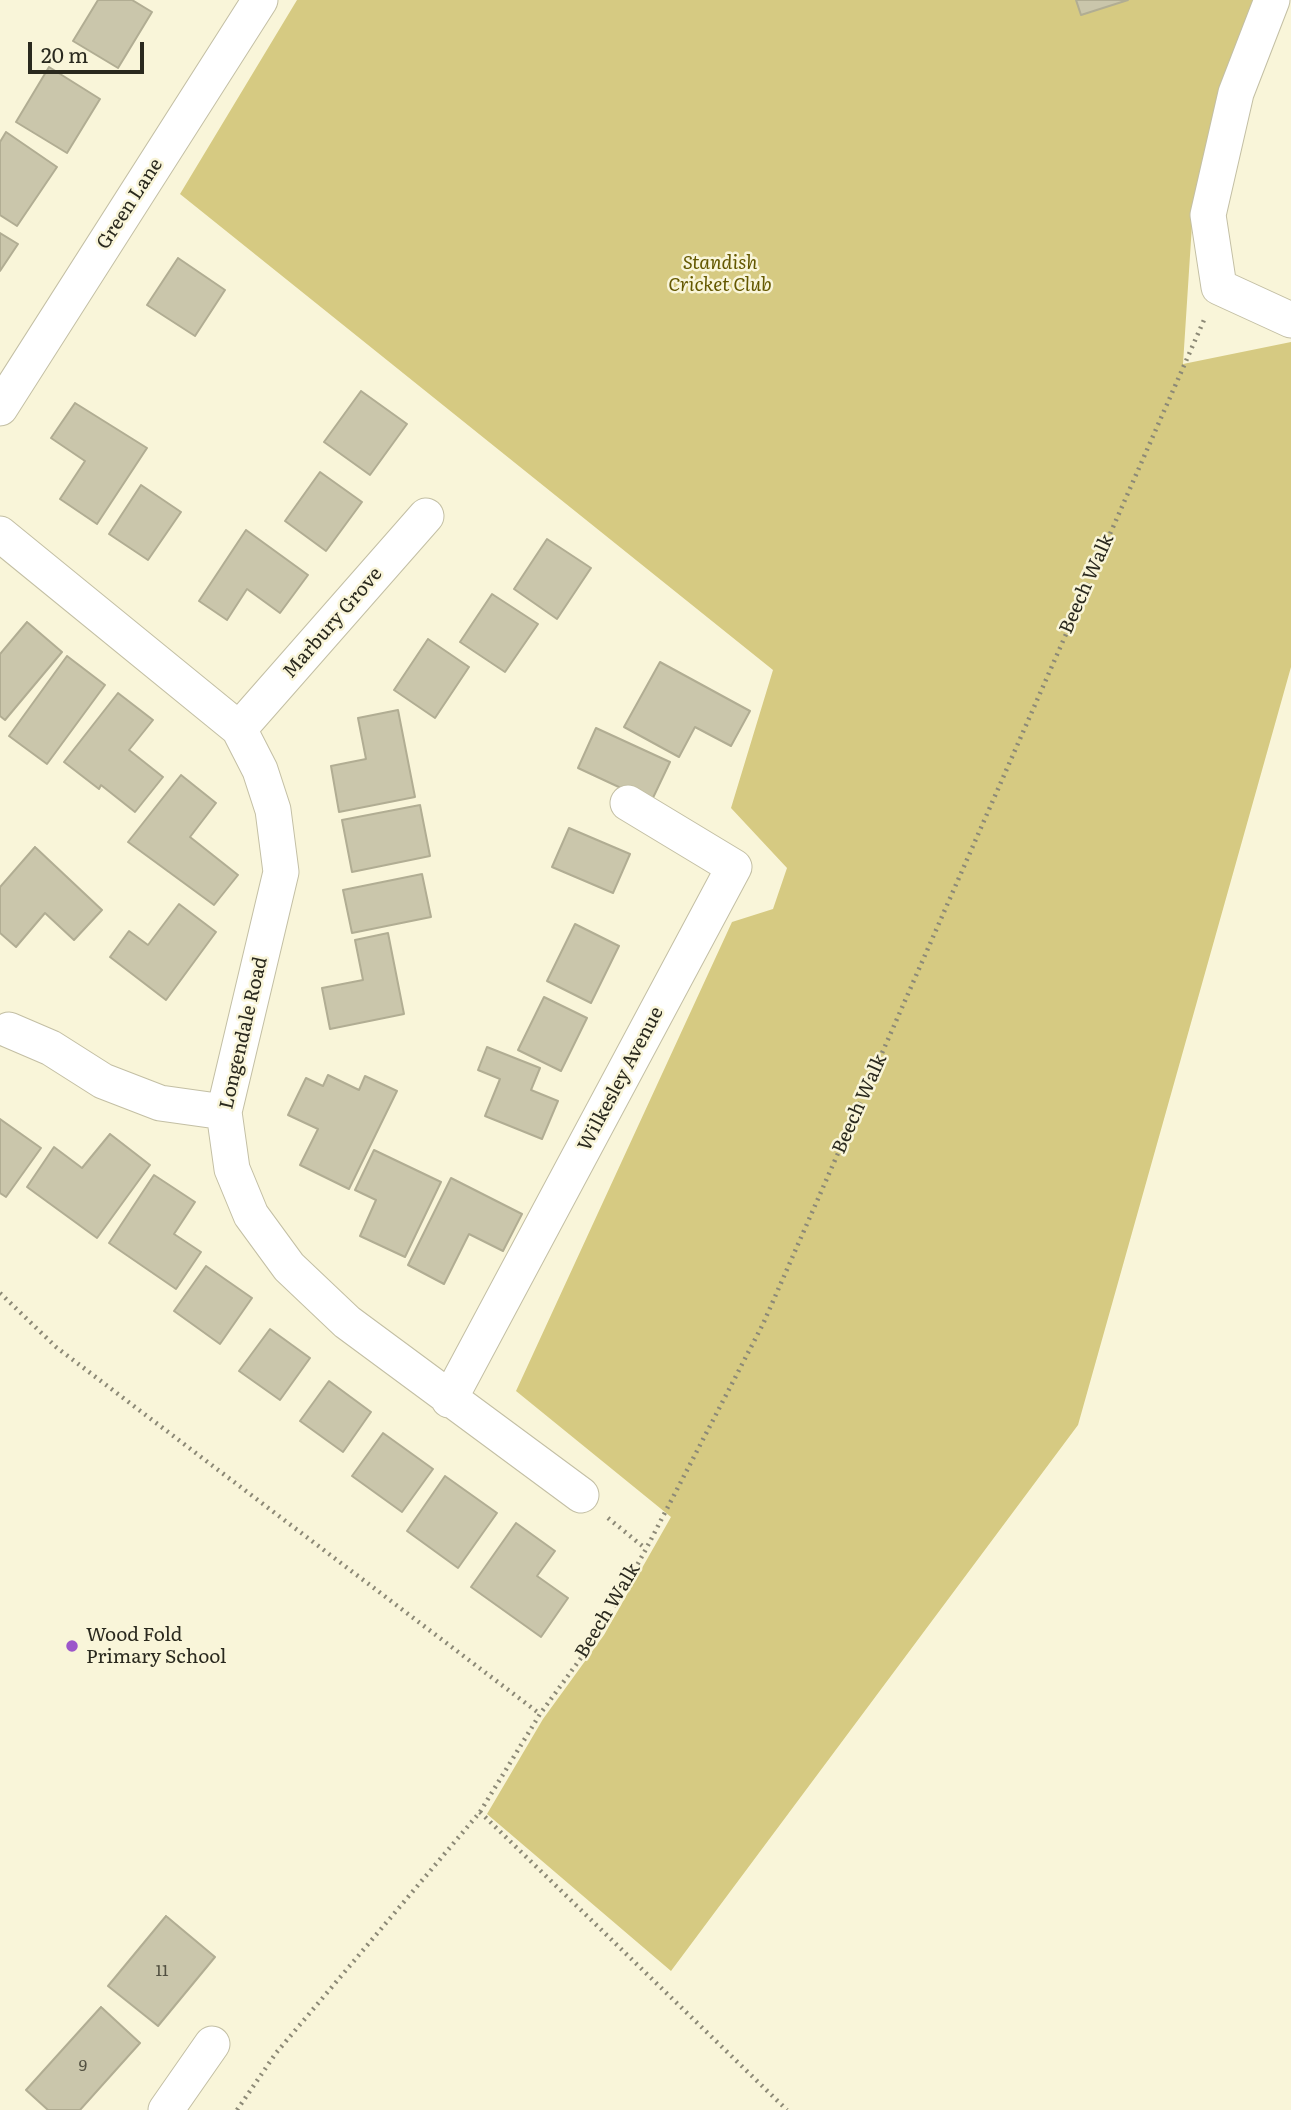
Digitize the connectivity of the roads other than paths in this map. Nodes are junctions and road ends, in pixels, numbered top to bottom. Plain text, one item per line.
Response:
1 (260, 0) edge
2 (1272, 0) edge
3 (1291, 320) edge
4 (0, 408) edge
5 (426, 516) dead end
6 (0, 534) edge
7 (239, 729) junction
8 (628, 803) dead end
9 (9, 1030) dead end
10 (224, 1112) junction
11 (449, 1400) junction
12 (581, 1495) road end
13 (212, 2044) dead end
14 (166, 2110) edge

1 - 4 street, Green Lane
2 - 3 street
5 - 7 street, Marbury Grove
6 - 7 street, Longendale Road
7 - 10 street, Longendale Road
8 - 11 street, Wilkesley Avenue
9 - 10 street
10 - 11 street, Longendale Road
11 - 12 street, Longendale Road
13 - 14 street

